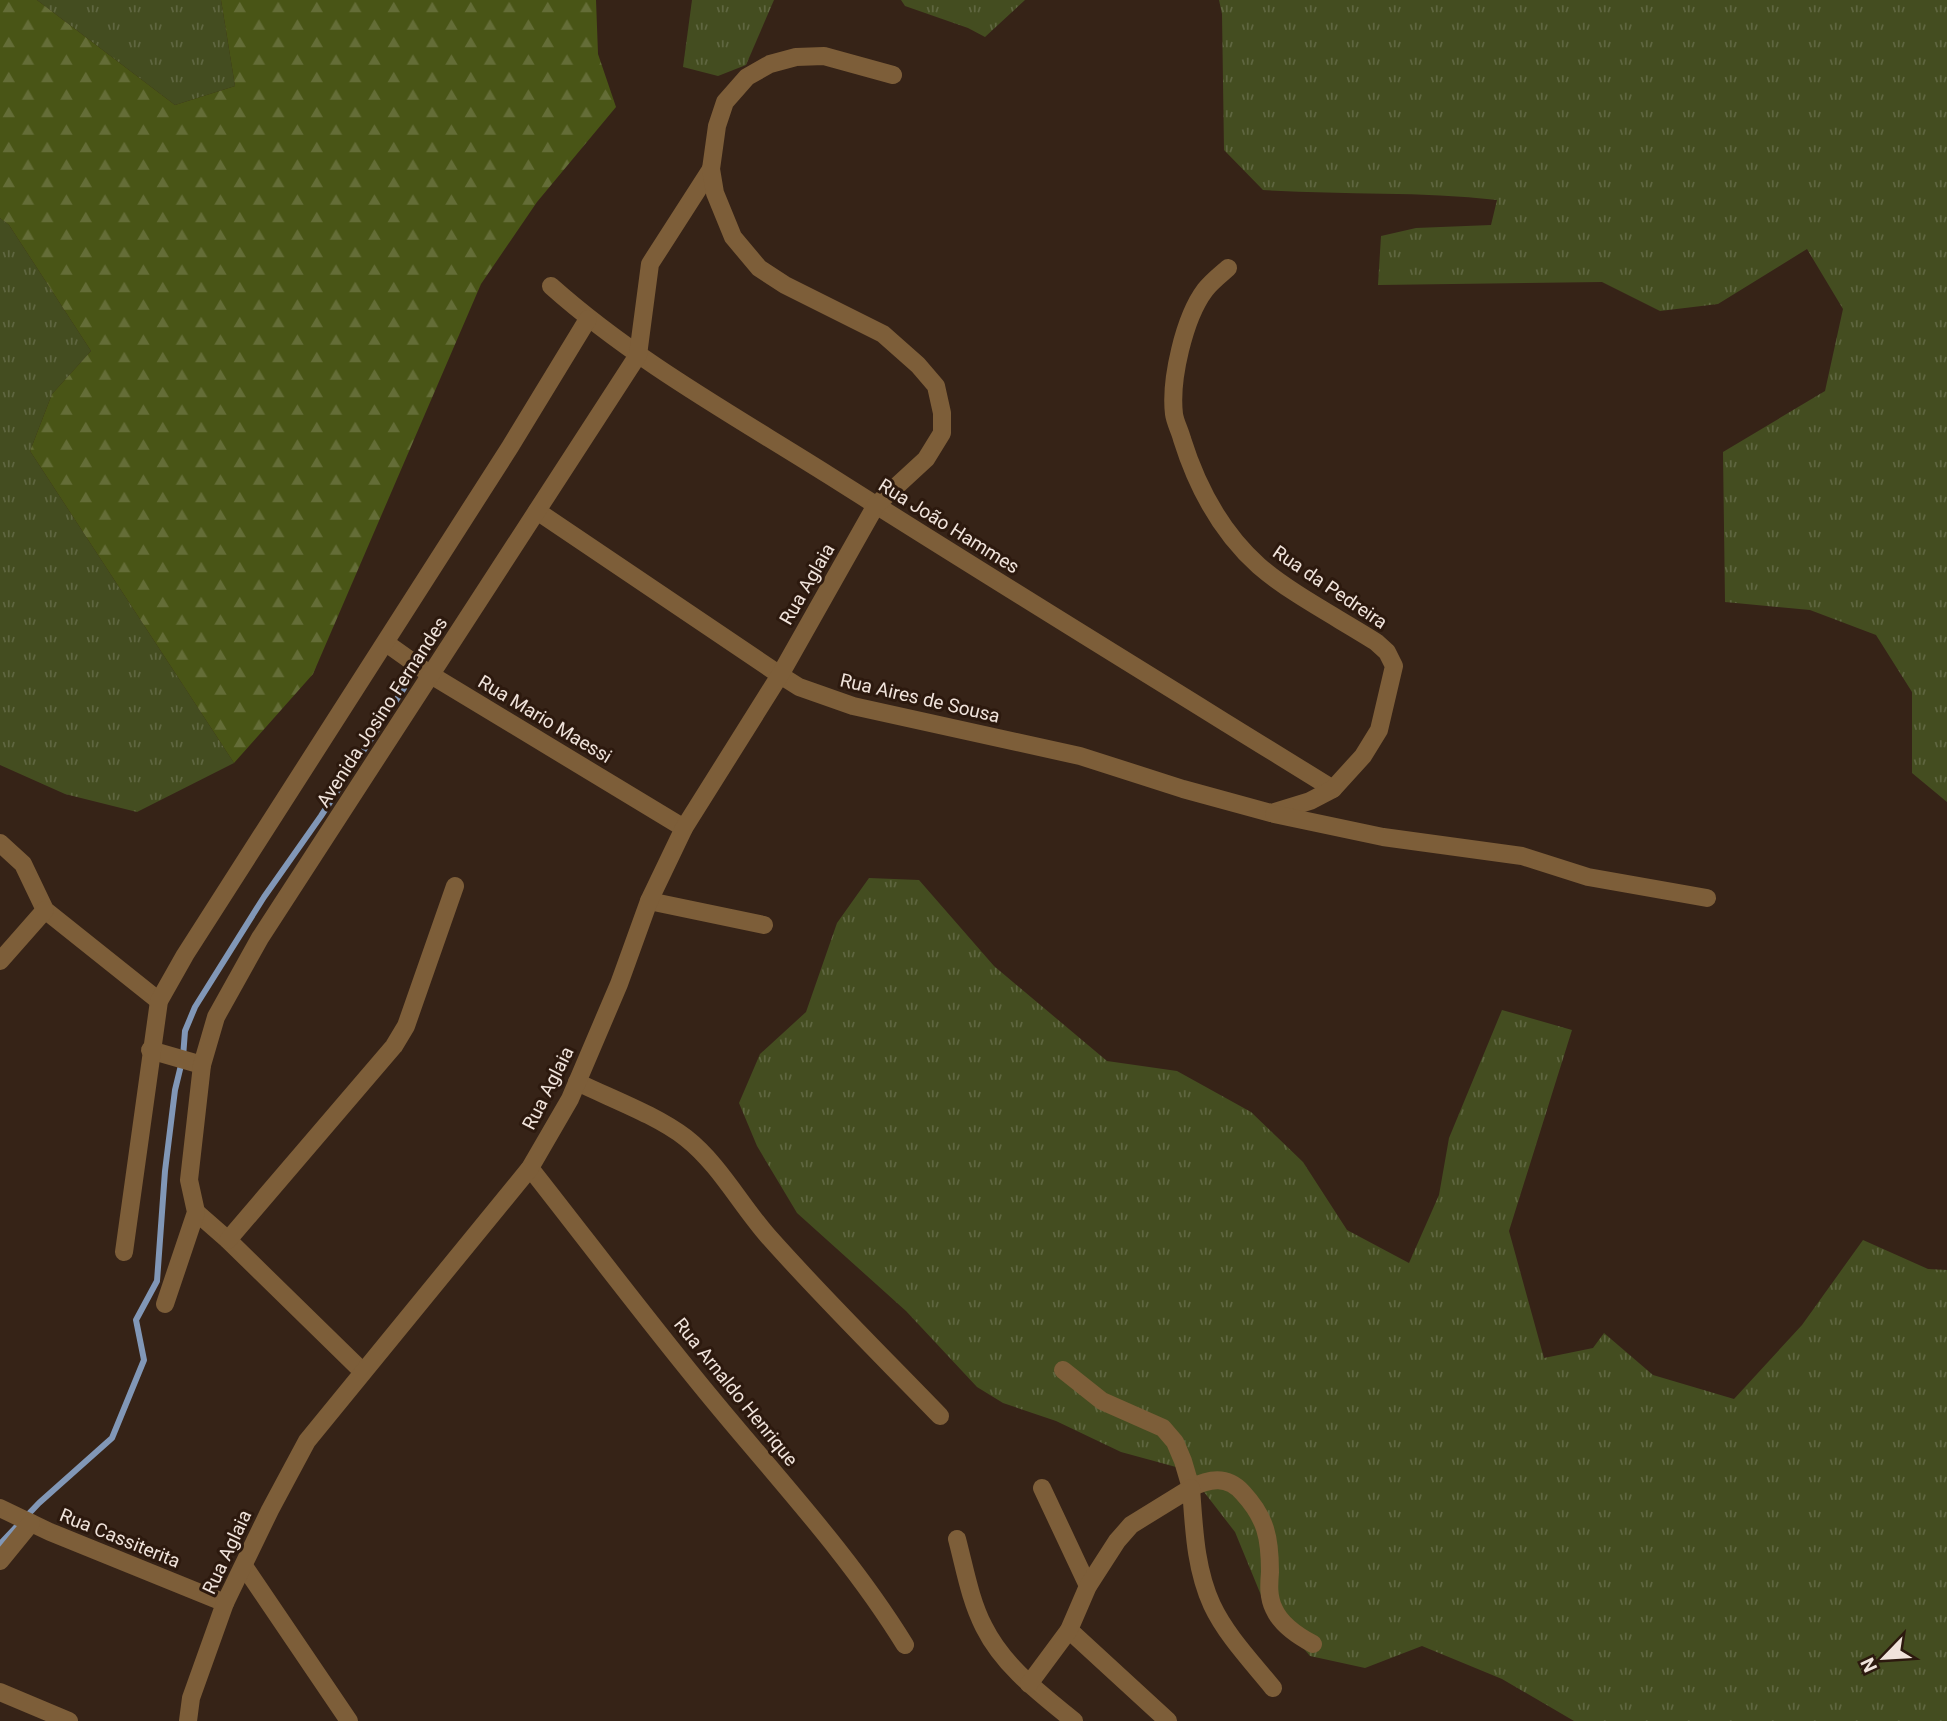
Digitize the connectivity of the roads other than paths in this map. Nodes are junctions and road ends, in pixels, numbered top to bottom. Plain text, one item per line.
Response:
1 (894, 75) dead end
2 (711, 169) junction
3 (1228, 268) dead end
4 (551, 286) dead end
5 (589, 319) junction
6 (638, 355) junction
7 (876, 505) junction
8 (537, 511) junction
9 (386, 643) junction
10 (431, 675) junction
11 (780, 675) junction
12 (1333, 789) junction
13 (1271, 813) junction
14 (684, 828) junction
15 (0, 843) edge
16 (455, 886) dead end
17 (1707, 898) dead end
18 (649, 901) junction
19 (45, 910) junction
20 (764, 925) dead end
21 (0, 961) edge
22 (159, 1001) junction
23 (150, 1050) junction
24 (189, 1062) junction
25 (577, 1082) junction
26 (530, 1168) junction
27 (197, 1212) junction
28 (228, 1240) junction
29 (124, 1252) dead end
30 (165, 1304) dead end
31 (1063, 1370) dead end
32 (362, 1371) junction
33 (940, 1416) dead end
34 (1042, 1488) dead end
35 (1191, 1488) junction
36 (18, 1517) edge
37 (957, 1539) dead end
38 (0, 1561) edge
39 (244, 1566) junction
40 (1088, 1586) junction
41 (225, 1603) junction
42 (1069, 1630) junction
43 (1313, 1644) dead end
44 (905, 1645) dead end
45 (1029, 1684) junction
46 (1273, 1688) dead end
47 (0, 1692) edge
48 (69, 1721) edge
49 (188, 1721) edge
50 (349, 1721) edge
51 (1074, 1721) edge
52 (1168, 1721) edge

1 - 2 street
2 - 6 street, Avenida Josino Fernandes
2 - 7 street, Rua Aglaia
3 - 12 street, Rua da Pedreira
4 - 5 street, Rua João Hammes
5 - 6 street, Rua João Hammes
5 - 9 street, Avenida Josino Fernandes
6 - 7 street, Rua João Hammes
6 - 8 street, Avenida Josino Fernandes
7 - 11 street, Rua Aglaia
7 - 12 street, Rua João Hammes
8 - 10 street, Avenida Josino Fernandes
8 - 11 street, Rua Aires de Sousa
9 - 10 street, Rua Mario Maessi
9 - 22 street, Avenida Josino Fernandes
10 - 14 street, Rua Mario Maessi
10 - 24 street, Avenida Josino Fernandes
11 - 13 street, Rua Aires de Sousa
11 - 14 street, Rua Aglaia
12 - 13 street
13 - 17 street, Rua Aires de Sousa
14 - 18 street, Rua Aglaia
15 - 19 street
16 - 28 street
18 - 20 street
18 - 25 street, Rua Aglaia
19 - 21 street
19 - 22 street
22 - 23 street, Avenida Josino Fernandes
23 - 24 street
23 - 29 street, Avenida Josino Fernandes
24 - 27 street, Avenida Josino Fernandes
25 - 26 street, Rua Aglaia
25 - 33 street
26 - 32 street, Rua Aglaia
26 - 44 street, Rua Arnaldo Henrique
27 - 28 street
27 - 30 street
28 - 32 street
31 - 35 street
32 - 39 street, Rua Aglaia
34 - 40 street
35 - 40 street
35 - 43 street
35 - 46 street
36 - 38 street
36 - 41 street, Rua Cassiterita
37 - 45 street
39 - 41 street, Rua Aglaia
39 - 50 street
40 - 42 street
41 - 49 street, Rua Aglaia
42 - 45 street
42 - 52 street
45 - 51 street
47 - 48 street

